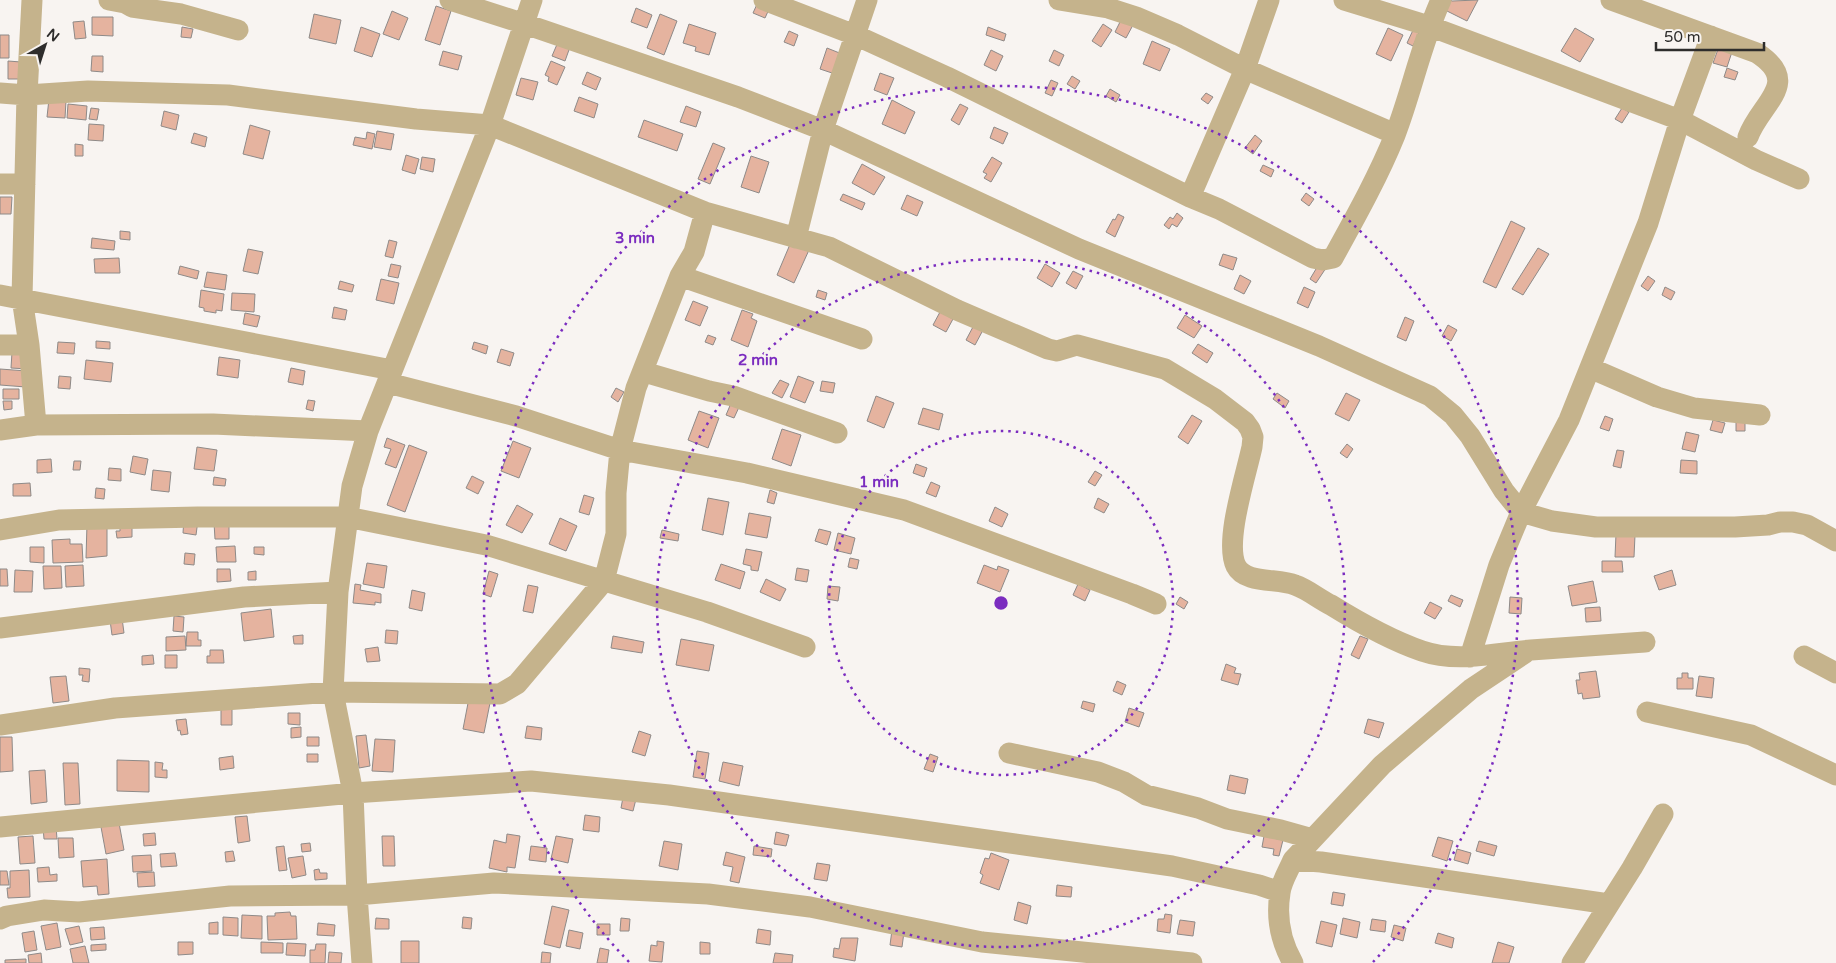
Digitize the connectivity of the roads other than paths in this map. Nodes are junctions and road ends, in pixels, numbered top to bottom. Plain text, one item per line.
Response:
1 (32, 0) edge
2 (109, 0) edge
3 (450, 0) edge
4 (532, 0) edge
5 (764, 0) edge
6 (867, 0) edge
7 (1059, 0) edge
8 (1269, 0) edge
9 (1344, 0) edge
10 (1440, 0) edge
11 (1611, 0) edge
12 (525, 24) junction
13 (1429, 26) junction
14 (238, 30) dead end
15 (855, 35) junction
16 (1712, 36) junction
17 (1245, 69) junction
18 (0, 93) edge
19 (27, 95) junction
20 (1680, 120) junction
21 (490, 125) junction
22 (824, 130) junction
23 (1395, 134) junction
24 (1748, 137) dead end
25 (1799, 179) dead end
26 (0, 184) edge
27 (25, 184) junction
28 (1190, 196) junction
29 (705, 212) junction
30 (796, 238) junction
31 (680, 276) junction
32 (0, 295) edge
33 (22, 298) junction
34 (862, 339) dead end
35 (0, 345) edge
36 (29, 345) junction
37 (1590, 368) junction
38 (644, 372) junction
39 (390, 377) junction
40 (1760, 415) dead end
41 (36, 424) junction
42 (0, 430) edge
43 (368, 431) junction
44 (837, 433) dead end
45 (620, 450) junction
46 (1521, 512) junction
47 (347, 517) junction
48 (0, 530) edge
49 (1836, 541) edge
50 (604, 582) junction
51 (338, 592) junction
52 (1156, 604) dead end
53 (0, 628) edge
54 (1644, 642) dead end
55 (805, 647) dead end
56 (1530, 650) junction
57 (1804, 656) dead end
58 (1470, 657) junction
59 (1836, 673) edge
60 (333, 692) junction
61 (1647, 712) dead end
62 (0, 725) edge
63 (1009, 754) dead end
64 (1836, 775) edge
65 (353, 793) junction
66 (1663, 814) dead end
67 (0, 827) edge
68 (1313, 839) junction
69 (1293, 860) junction
70 (1280, 892) junction
71 (357, 895) junction
72 (1609, 904) junction
73 (0, 920) edge
74 (362, 963) edge
75 (1192, 963) edge
76 (1293, 963) edge
77 (1572, 963) edge

1 - 19 street
2 - 14 street
3 - 12 street
4 - 12 street
5 - 15 street
6 - 15 street
7 - 17 street
8 - 17 street
9 - 13 street
10 - 13 street
11 - 16 street
12 - 21 street
12 - 22 street
13 - 20 street
13 - 23 street
15 - 22 street
15 - 28 street
16 - 20 street
16 - 24 street
17 - 23 street
17 - 28 street
18 - 19 street
19 - 21 street
19 - 27 street
20 - 25 street
20 - 37 street
21 - 29 street
21 - 39 street
22 - 30 street
22 - 46 street
23 - 28 street
26 - 27 street
27 - 33 street
29 - 30 street
29 - 31 street
30 - 58 street
31 - 34 street
31 - 38 street
32 - 33 street
33 - 36 street
33 - 39 street
35 - 36 street
36 - 41 street
37 - 40 street
37 - 46 street
38 - 44 street
38 - 45 street
39 - 43 street
39 - 45 street
41 - 42 street
41 - 43 street
43 - 47 street
45 - 50 street
45 - 52 street
46 - 49 street
46 - 58 street
47 - 48 street
47 - 50 street
47 - 51 street
50 - 55 street
50 - 60 street
51 - 53 street
51 - 60 street
54 - 56 street
56 - 58 street
56 - 68 street
57 - 59 street
60 - 62 street
60 - 65 street
61 - 64 street
63 - 68 street
65 - 67 street
65 - 70 street
65 - 71 street
66 - 72 street
68 - 69 street
69 - 70 street
69 - 72 street
70 - 76 street
71 - 73 street
71 - 74 street
71 - 75 street
72 - 77 street

